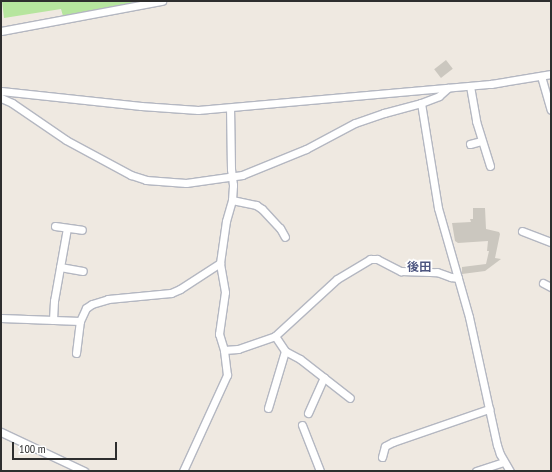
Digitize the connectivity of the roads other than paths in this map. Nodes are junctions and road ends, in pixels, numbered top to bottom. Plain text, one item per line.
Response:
1 (162, 1) edge
2 (1, 30) edge
3 (551, 74) edge
4 (541, 76) junction
5 (470, 86) junction
6 (448, 88) junction
7 (1, 90) edge
8 (1, 98) edge
9 (421, 104) junction
10 (230, 108) junction
11 (551, 110) edge
12 (481, 141) junction
13 (470, 144) dead end
14 (490, 166) dead end
15 (232, 177) junction
16 (232, 200) junction
17 (55, 226) dead end
18 (67, 228) junction
19 (82, 230) dead end
20 (522, 231) dead end
21 (285, 237) dead end
22 (551, 242) edge
23 (220, 263) junction
24 (60, 267) junction
25 (83, 271) dead end
26 (458, 278) junction
27 (543, 283) dead end
28 (551, 287) edge
29 (1, 318) edge
30 (53, 320) junction
31 (80, 321) junction
32 (275, 336) junction
33 (224, 350) junction
34 (285, 351) junction
35 (76, 353) dead end
36 (324, 377) junction
37 (350, 398) dead end
38 (268, 408) dead end
39 (490, 409) junction
40 (308, 413) dead end
41 (302, 425) dead end
42 (1, 432) edge
43 (382, 457) dead end
44 (504, 462) junction
45 (84, 471) edge
46 (184, 471) edge
47 (320, 471) edge
48 (476, 471) edge
49 (510, 471) edge

1 - 2 street
3 - 4 street
4 - 5 street
4 - 11 street
5 - 6 street
5 - 12 street
6 - 9 street
6 - 10 street
7 - 10 street
8 - 15 street
9 - 15 street
9 - 26 street
10 - 15 street
12 - 13 street
12 - 14 street
15 - 16 street
16 - 21 street
16 - 23 street
17 - 18 street
18 - 19 street
18 - 24 street
20 - 22 street
23 - 31 street
23 - 33 street
24 - 25 street
24 - 30 street
26 - 32 street
26 - 39 street
27 - 28 street
29 - 30 street
30 - 31 street
31 - 35 street
32 - 33 street
32 - 34 street
33 - 46 street
34 - 36 street
34 - 38 street
36 - 37 street
36 - 40 street
39 - 43 street
39 - 44 street
41 - 47 street
42 - 45 street
44 - 48 street
44 - 49 street

